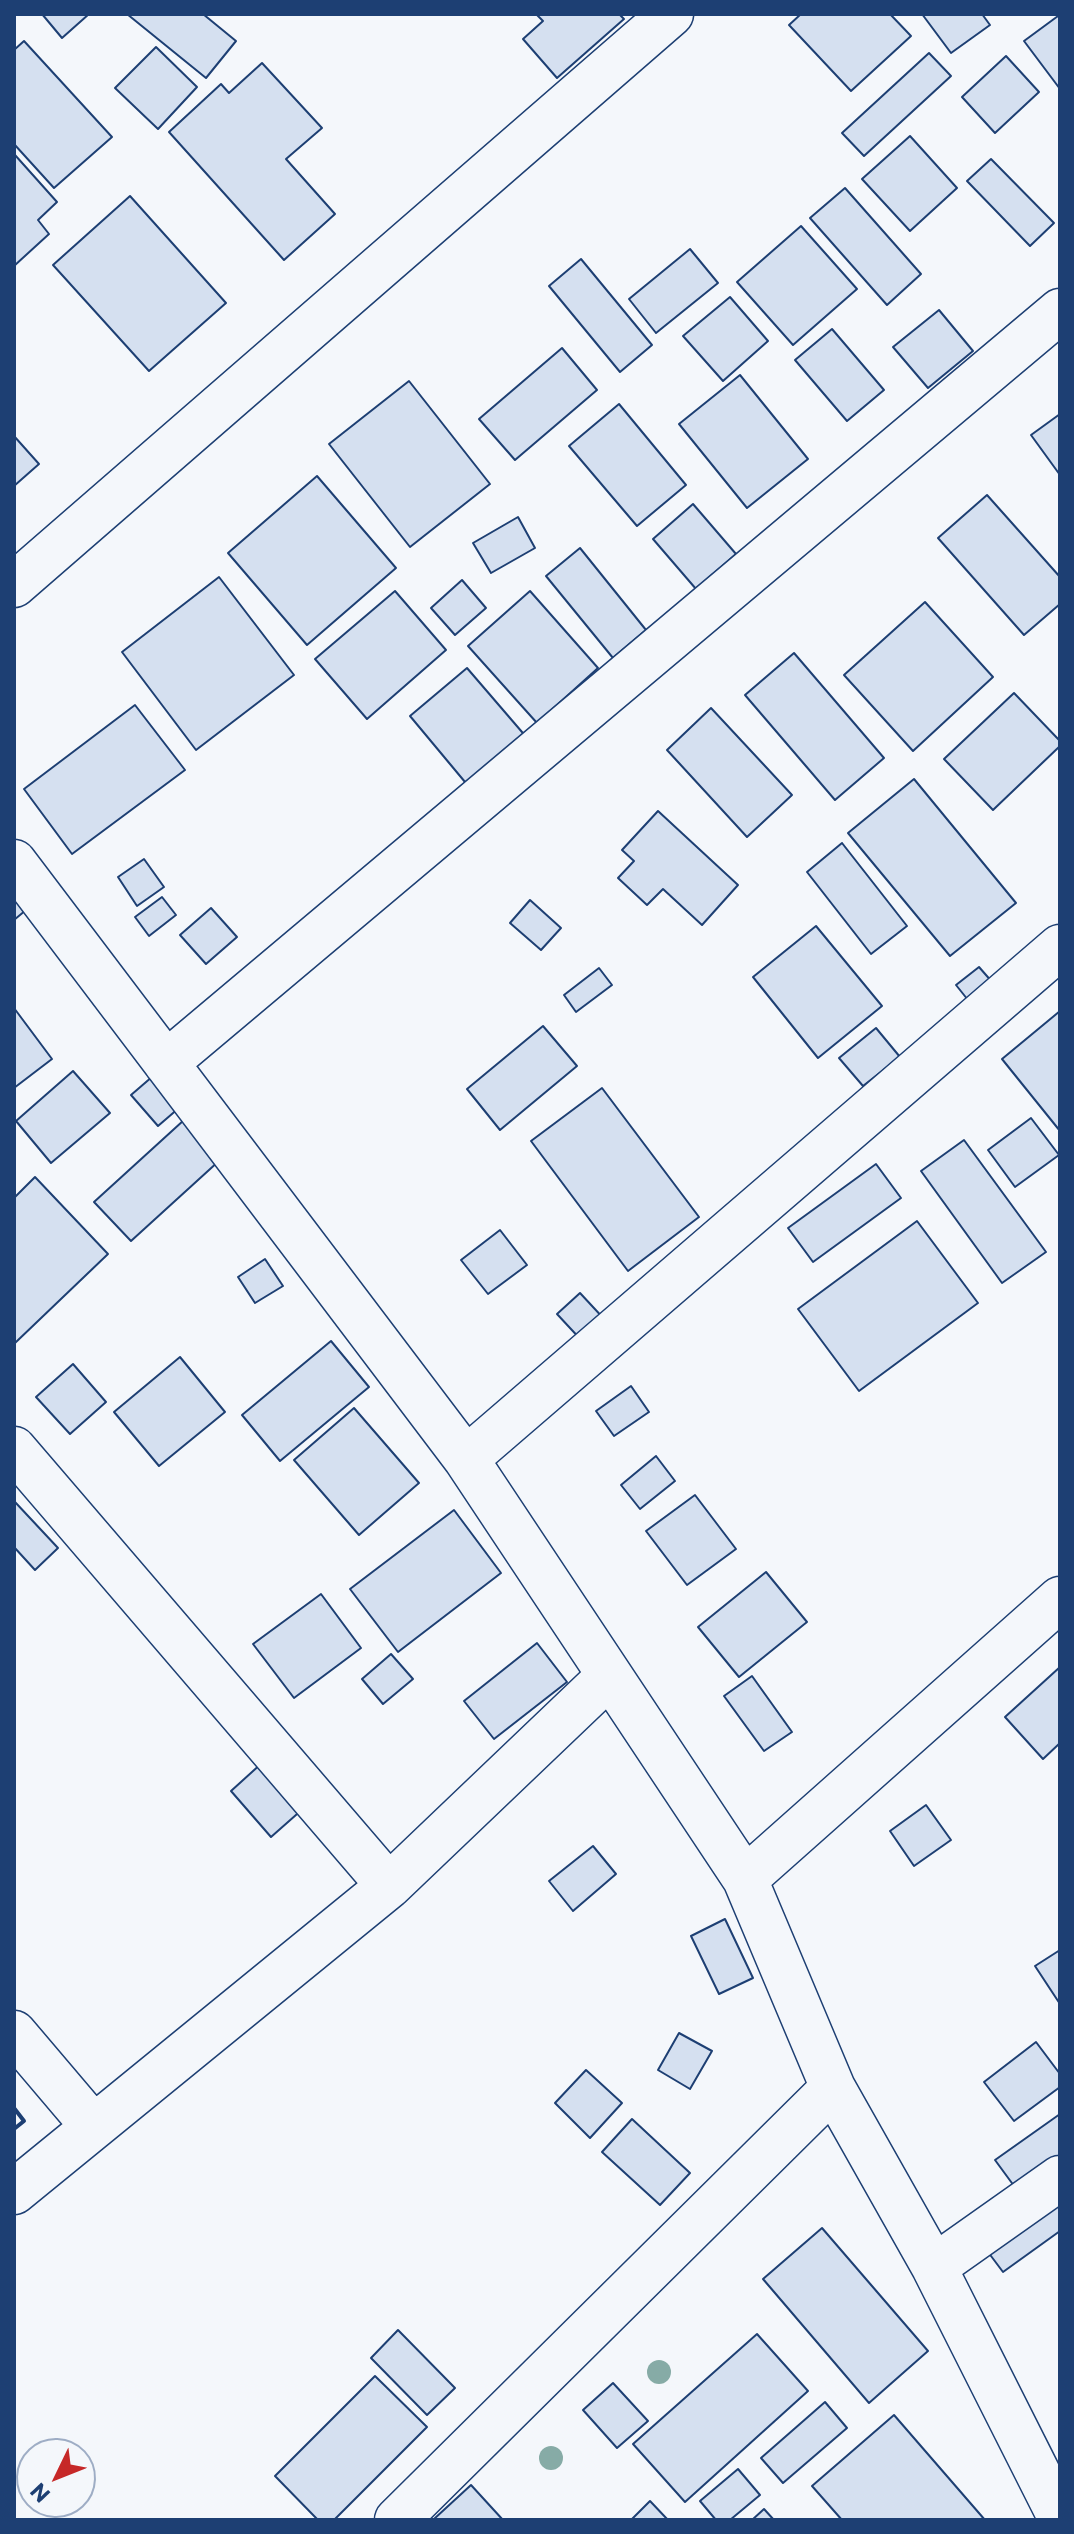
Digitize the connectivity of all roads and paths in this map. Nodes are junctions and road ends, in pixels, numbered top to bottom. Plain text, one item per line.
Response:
1 (671, 14) edge
2 (1060, 311) edge
3 (14, 585) edge
4 (14, 862) edge
5 (1060, 947) edge
6 (166, 1063) junction
7 (14, 1449) edge
8 (466, 1459) junction
9 (1060, 1599) edge
10 (609, 1676) junction
11 (745, 1879) junction
12 (389, 1886) junction
13 (14, 2033) edge
14 (833, 2088) junction
15 (93, 2126) junction
16 (1060, 2178) edge
17 (14, 2192) edge
18 (934, 2267) junction
19 (1060, 2517) edge
20 (397, 2520) edge

1 - 3 street
2 - 6 street
4 - 6 street
5 - 8 street
6 - 8 street
7 - 12 street
8 - 10 street
9 - 11 street
10 - 11 street
10 - 12 street
11 - 14 street
12 - 15 street
13 - 15 street
14 - 18 street
14 - 20 street
15 - 17 street
16 - 18 street
18 - 19 street

